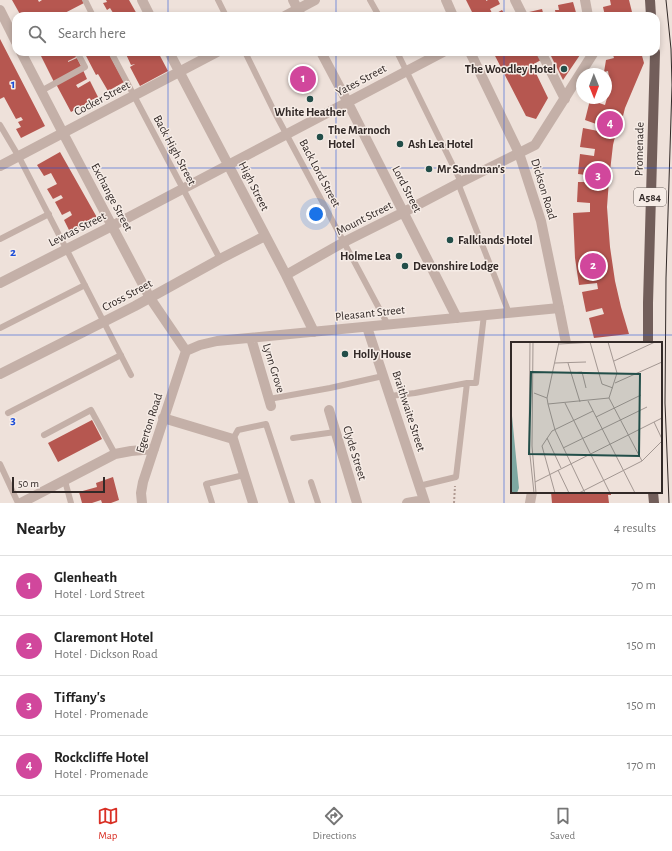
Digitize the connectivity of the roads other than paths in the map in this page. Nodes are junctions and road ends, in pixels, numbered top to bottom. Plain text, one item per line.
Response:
1 (85, 0) edge
2 (142, 0) edge
3 (218, 0) edge
4 (315, 0) edge
5 (370, 0) edge
6 (446, 0) edge
7 (515, 0) edge
8 (585, 0) edge
9 (650, 0) edge
10 (297, 8) edge
11 (0, 10) edge
12 (91, 12) edge
13 (148, 12) edge
14 (224, 12) edge
15 (377, 12) edge
16 (451, 12) edge
17 (521, 12) edge
18 (587, 12) edge
19 (651, 12) edge
20 (12, 34) edge
21 (23, 56) edge
22 (80, 56) edge
23 (113, 56) edge
24 (171, 56) edge
25 (209, 56) edge
26 (247, 56) edge
27 (323, 56) edge
28 (399, 56) edge
29 (435, 56) edge
30 (472, 56) edge
31 (543, 56) edge
32 (592, 56) edge
33 (655, 56) edge
34 (406, 71) junction
35 (179, 72) junction
36 (41, 91) junction
37 (134, 96) junction
38 (565, 99) junction
39 (348, 101) junction
40 (0, 125) edge
41 (63, 133) junction
42 (286, 134) junction
43 (519, 153) junction
44 (19, 157) junction
45 (228, 164) junction
46 (0, 166) edge
47 (459, 182) junction
48 (184, 188) junction
49 (404, 212) junction
50 (48, 214) junction
51 (112, 226) junction
52 (265, 236) junction
53 (0, 240) edge
54 (344, 242) junction
55 (66, 249) junction
56 (220, 259) junction
57 (286, 274) junction
58 (0, 283) edge
59 (85, 285) junction
60 (150, 298) junction
61 (559, 308) junction
62 (509, 313) junction
63 (484, 315) junction
64 (457, 318) junction
65 (104, 322) junction
66 (388, 325) junction
67 (367, 327) junction
68 (0, 328) edge
69 (314, 332) junction
70 (251, 338) junction
71 (566, 342) edge
72 (648, 342) edge
73 (186, 351) junction
74 (121, 355) junction
75 (0, 374) edge
76 (131, 375) dead end
77 (384, 376) junction
78 (467, 383) junction
79 (390, 396) junction
80 (270, 402) joint
81 (329, 410) dead end
82 (8, 414) dead end
83 (163, 418) junction
84 (335, 432) junction
85 (44, 435) dead end
86 (293, 438) dead end
87 (233, 439) junction
88 (154, 449) junction
89 (116, 454) junction
90 (0, 464) edge
91 (244, 475) junction
92 (65, 481) junction
93 (311, 482) dead end
94 (419, 486) junction
95 (532, 493) edge
96 (653, 493) edge
97 (424, 502) edge
98 (19, 503) edge
99 (71, 503) edge
100 (142, 503) edge
101 (212, 503) edge
102 (253, 503) edge
103 (292, 503) edge
104 (318, 503) edge
105 (357, 503) edge
106 (407, 503) edge
107 (530, 503) edge
108 (654, 503) edge

1 - 12 lane
2 - 13 street
3 - 14 lane
4 - 10 street
5 - 15 lane
6 - 16 street
7 - 17 street
8 - 18 street
9 - 19 main road
11 - 20 street
21 - 36 street, Exchange Street
22 - 36 lane
23 - 37 lane, Back High Street
24 - 35 street, High Street
25 - 35 street, Cocker Street
26 - 42 lane, Back Lord Street
27 - 39 street, Lord Street
28 - 34 lane
29 - 34 street, Yates Street
30 - 43 street, Dickson Road
31 - 38 street
32 - 38 street, Mount Street
33 - 72 main road, Promenade / A584
34 - 39 street, Yates Street
34 - 47 lane
35 - 37 street, Cocker Street
35 - 45 street, High Street
36 - 41 street, Exchange Street
37 - 41 street, Cocker Street
37 - 48 lane, Back High Street
38 - 43 street, Mount Street
39 - 42 street, Yates Street
39 - 49 street, Lord Street
40 - 44 lane
41 - 44 street, Cocker Street
41 - 51 street, Exchange Street
42 - 45 street, Yates Street
42 - 54 lane, Back Lord Street
43 - 47 street, Mount Street
43 - 61 street, Dickson Road
44 - 46 street, Cocker Street
44 - 50 lane
45 - 48 street, Lewtas Street
45 - 52 street, High Street
47 - 49 street, Mount Street
47 - 62 lane
48 - 51 street, Lewtas Street
48 - 56 lane, Back High Street
49 - 54 street, Mount Street
49 - 64 street, Lord Street
50 - 53 lane
50 - 55 lane
51 - 55 street, Lewtas Street
51 - 60 street, Exchange Street
52 - 56 street, Cross Street
52 - 57 street, High Street
54 - 57 street, Mount Street
54 - 66 lane, Back Lord Street
55 - 58 street, Lewtas Street
55 - 59 lane
56 - 60 street, Cross Street
57 - 69 street, High Street
59 - 65 lane
59 - 68 lane
60 - 65 street, Cross Street
60 - 73 street, Exchange Street
61 - 62 street, Pleasant Street
61 - 71 street, Dickson Road
62 - 63 street, Pleasant Street
63 - 64 street, Pleasant Street
63 - 78 lane
64 - 66 street, Pleasant Street
65 - 74 lane
65 - 75 street, Cross Street
66 - 67 street, Pleasant Street
67 - 69 street, Pleasant Street
67 - 77 street, Braithwaite Street
69 - 70 street, Pleasant Street
70 - 73 street, Pleasant Street
70 - 80 street, Lynn Grove
73 - 83 street, Egerton Road
74 - 76 lane
74 - 82 lane
77 - 79 street, Braithwaite Street
77 - 80 lane
78 - 79 lane
78 - 94 lane
79 - 94 street, Braithwaite Street
81 - 84 street, Clyde Street
83 - 87 street
83 - 88 street, Egerton Road
84 - 86 lane
84 - 105 street, Clyde Street
85 - 89 lane
87 - 91 street
87 - 103 lane
88 - 89 street
88 - 100 street, Egerton Road
89 - 92 street
90 - 98 lane
91 - 101 lane
91 - 102 street
92 - 98 street
92 - 99 lane
93 - 104 lane
94 - 97 street, Braithwaite Street
95 - 107 street
96 - 108 main road
97 - 106 street

